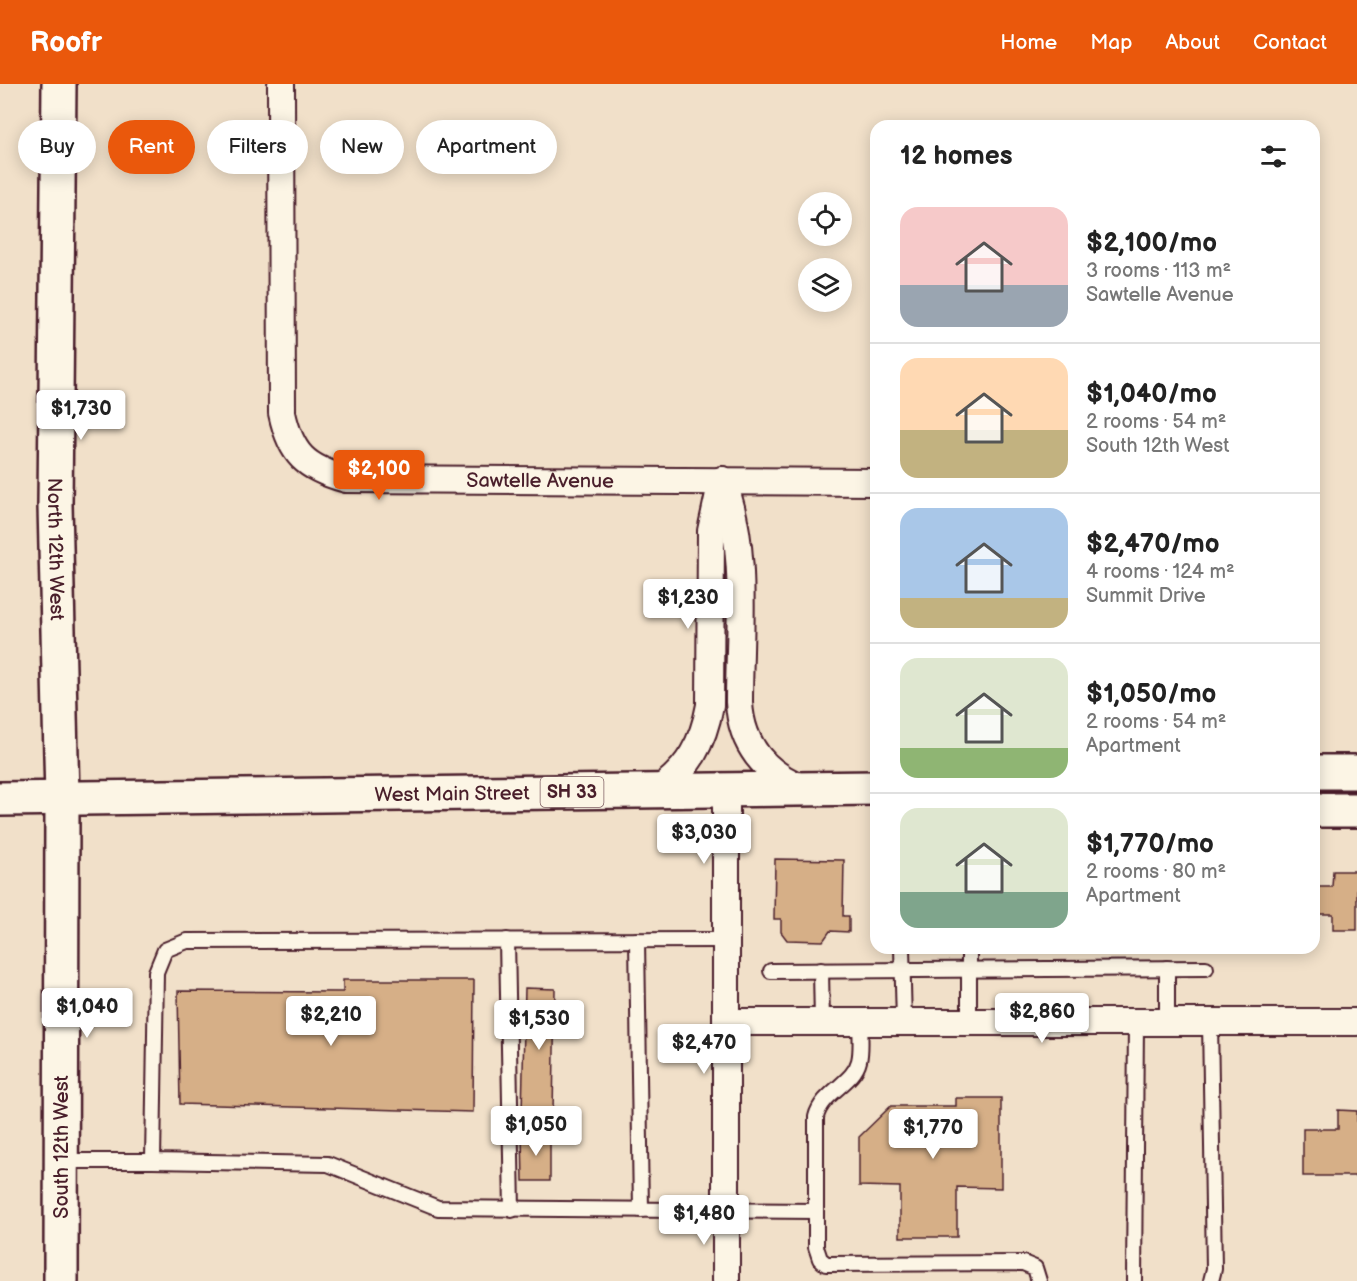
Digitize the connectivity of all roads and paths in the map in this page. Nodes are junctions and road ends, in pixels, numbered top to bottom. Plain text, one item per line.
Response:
1 (59, 84) edge
2 (281, 84) edge
3 (722, 480) junction
4 (870, 482) edge
5 (1320, 772) edge
6 (1357, 772) edge
7 (870, 788) edge
8 (803, 789) junction
9 (726, 790) junction
10 (657, 791) junction
11 (62, 798) junction
12 (0, 799) edge
13 (1320, 810) edge
14 (1357, 810) edge
15 (507, 940) junction
16 (637, 940) junction
17 (726, 940) junction
18 (902, 954) edge
19 (969, 954) edge
20 (1167, 968) junction
21 (1206, 968) dead end
22 (821, 970) junction
23 (903, 970) junction
24 (970, 970) junction
25 (771, 971) dead end
26 (726, 1022) junction
27 (822, 1022) junction
28 (860, 1022) junction
29 (904, 1022) junction
30 (969, 1022) junction
31 (1136, 1022) junction
32 (1167, 1022) junction
33 (1210, 1022) junction
34 (1357, 1022) edge
35 (61, 1161) junction
36 (153, 1161) junction
37 (512, 1209) junction
38 (641, 1209) junction
39 (725, 1211) junction
40 (816, 1211) junction
41 (61, 1281) edge
42 (726, 1281) edge
43 (1039, 1281) edge
44 (1134, 1281) edge
45 (1211, 1281) edge

1 - 11 main road, North 12th West
2 - 3 street, Sawtelle Avenue
3 - 4 street, Sawtelle Avenue
3 - 8 street
3 - 10 street
5 - 6 main road
7 - 8 main road, West Main Street / SH 33
8 - 9 main road, West Main Street / SH 33
9 - 10 main road, West Main Street / SH 33
9 - 17 street
10 - 11 main road, West Main Street / SH 33
11 - 12 main road, SH 33
11 - 35 main road, South 12th West
13 - 14 main road
15 - 16 lane
15 - 36 lane
15 - 37 lane
16 - 17 lane
16 - 38 lane
17 - 26 street
18 - 23 lane
19 - 24 lane
20 - 21 lane
20 - 24 lane
20 - 32 lane
22 - 23 lane
22 - 25 lane
22 - 27 lane
23 - 24 lane
23 - 29 lane
24 - 30 lane
26 - 27 street
26 - 39 street
27 - 28 street
28 - 29 street
28 - 40 lane
29 - 30 street
30 - 31 street
31 - 32 street
31 - 44 lane
32 - 33 street
33 - 34 street
33 - 45 lane
35 - 36 lane
35 - 41 main road, South 12th West
36 - 37 lane
37 - 38 lane
38 - 39 lane
39 - 40 lane
39 - 42 street
40 - 43 lane

